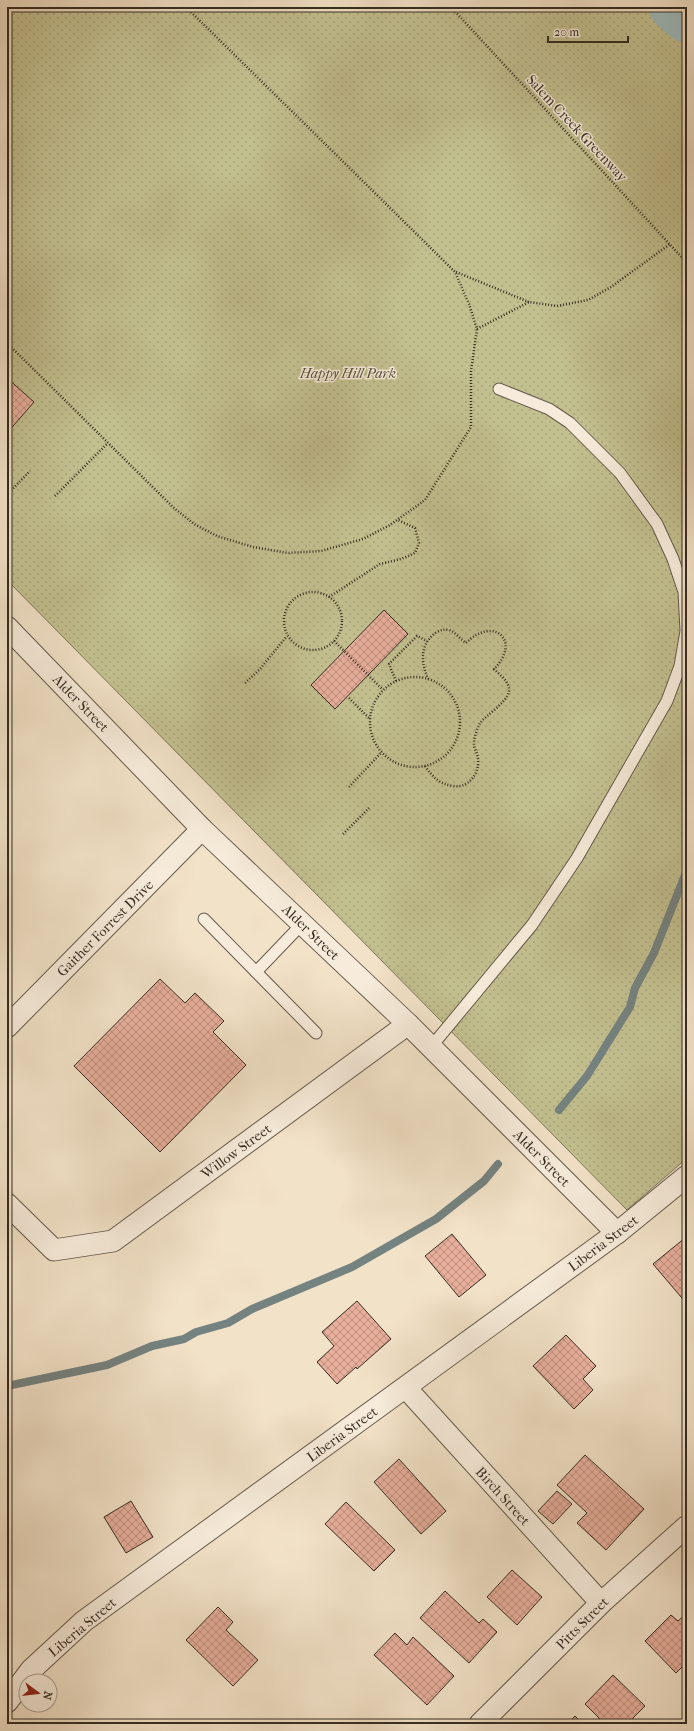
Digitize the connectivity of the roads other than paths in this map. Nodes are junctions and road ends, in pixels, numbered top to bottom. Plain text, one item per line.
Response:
1 (499, 389) dead end
2 (7, 627) edge
3 (202, 829) junction
4 (204, 919) dead end
5 (302, 924) junction
6 (256, 972) junction
7 (408, 1024) junction
8 (7, 1027) edge
9 (316, 1033) dead end
10 (431, 1048) junction
11 (687, 1176) edge
12 (7, 1204) edge
13 (618, 1233) junction
14 (406, 1388) junction
15 (687, 1526) edge
16 (601, 1603) junction
17 (7, 1702) edge
18 (480, 1724) edge

1 - 10 lane
2 - 3 street, Alder Street
3 - 5 street, Alder Street
3 - 8 street, Gaither Forrest Drive
4 - 6 lane
5 - 6 lane
5 - 7 street, Alder Street
6 - 9 lane
7 - 10 street, Alder Street
7 - 12 street, Willow Street
10 - 13 street, Alder Street
11 - 13 street, Liberia Street
13 - 14 street, Liberia Street
14 - 16 street, Birch Street
14 - 17 street, Liberia Street
15 - 16 street, Pitts Street
16 - 18 street, Pitts Street

